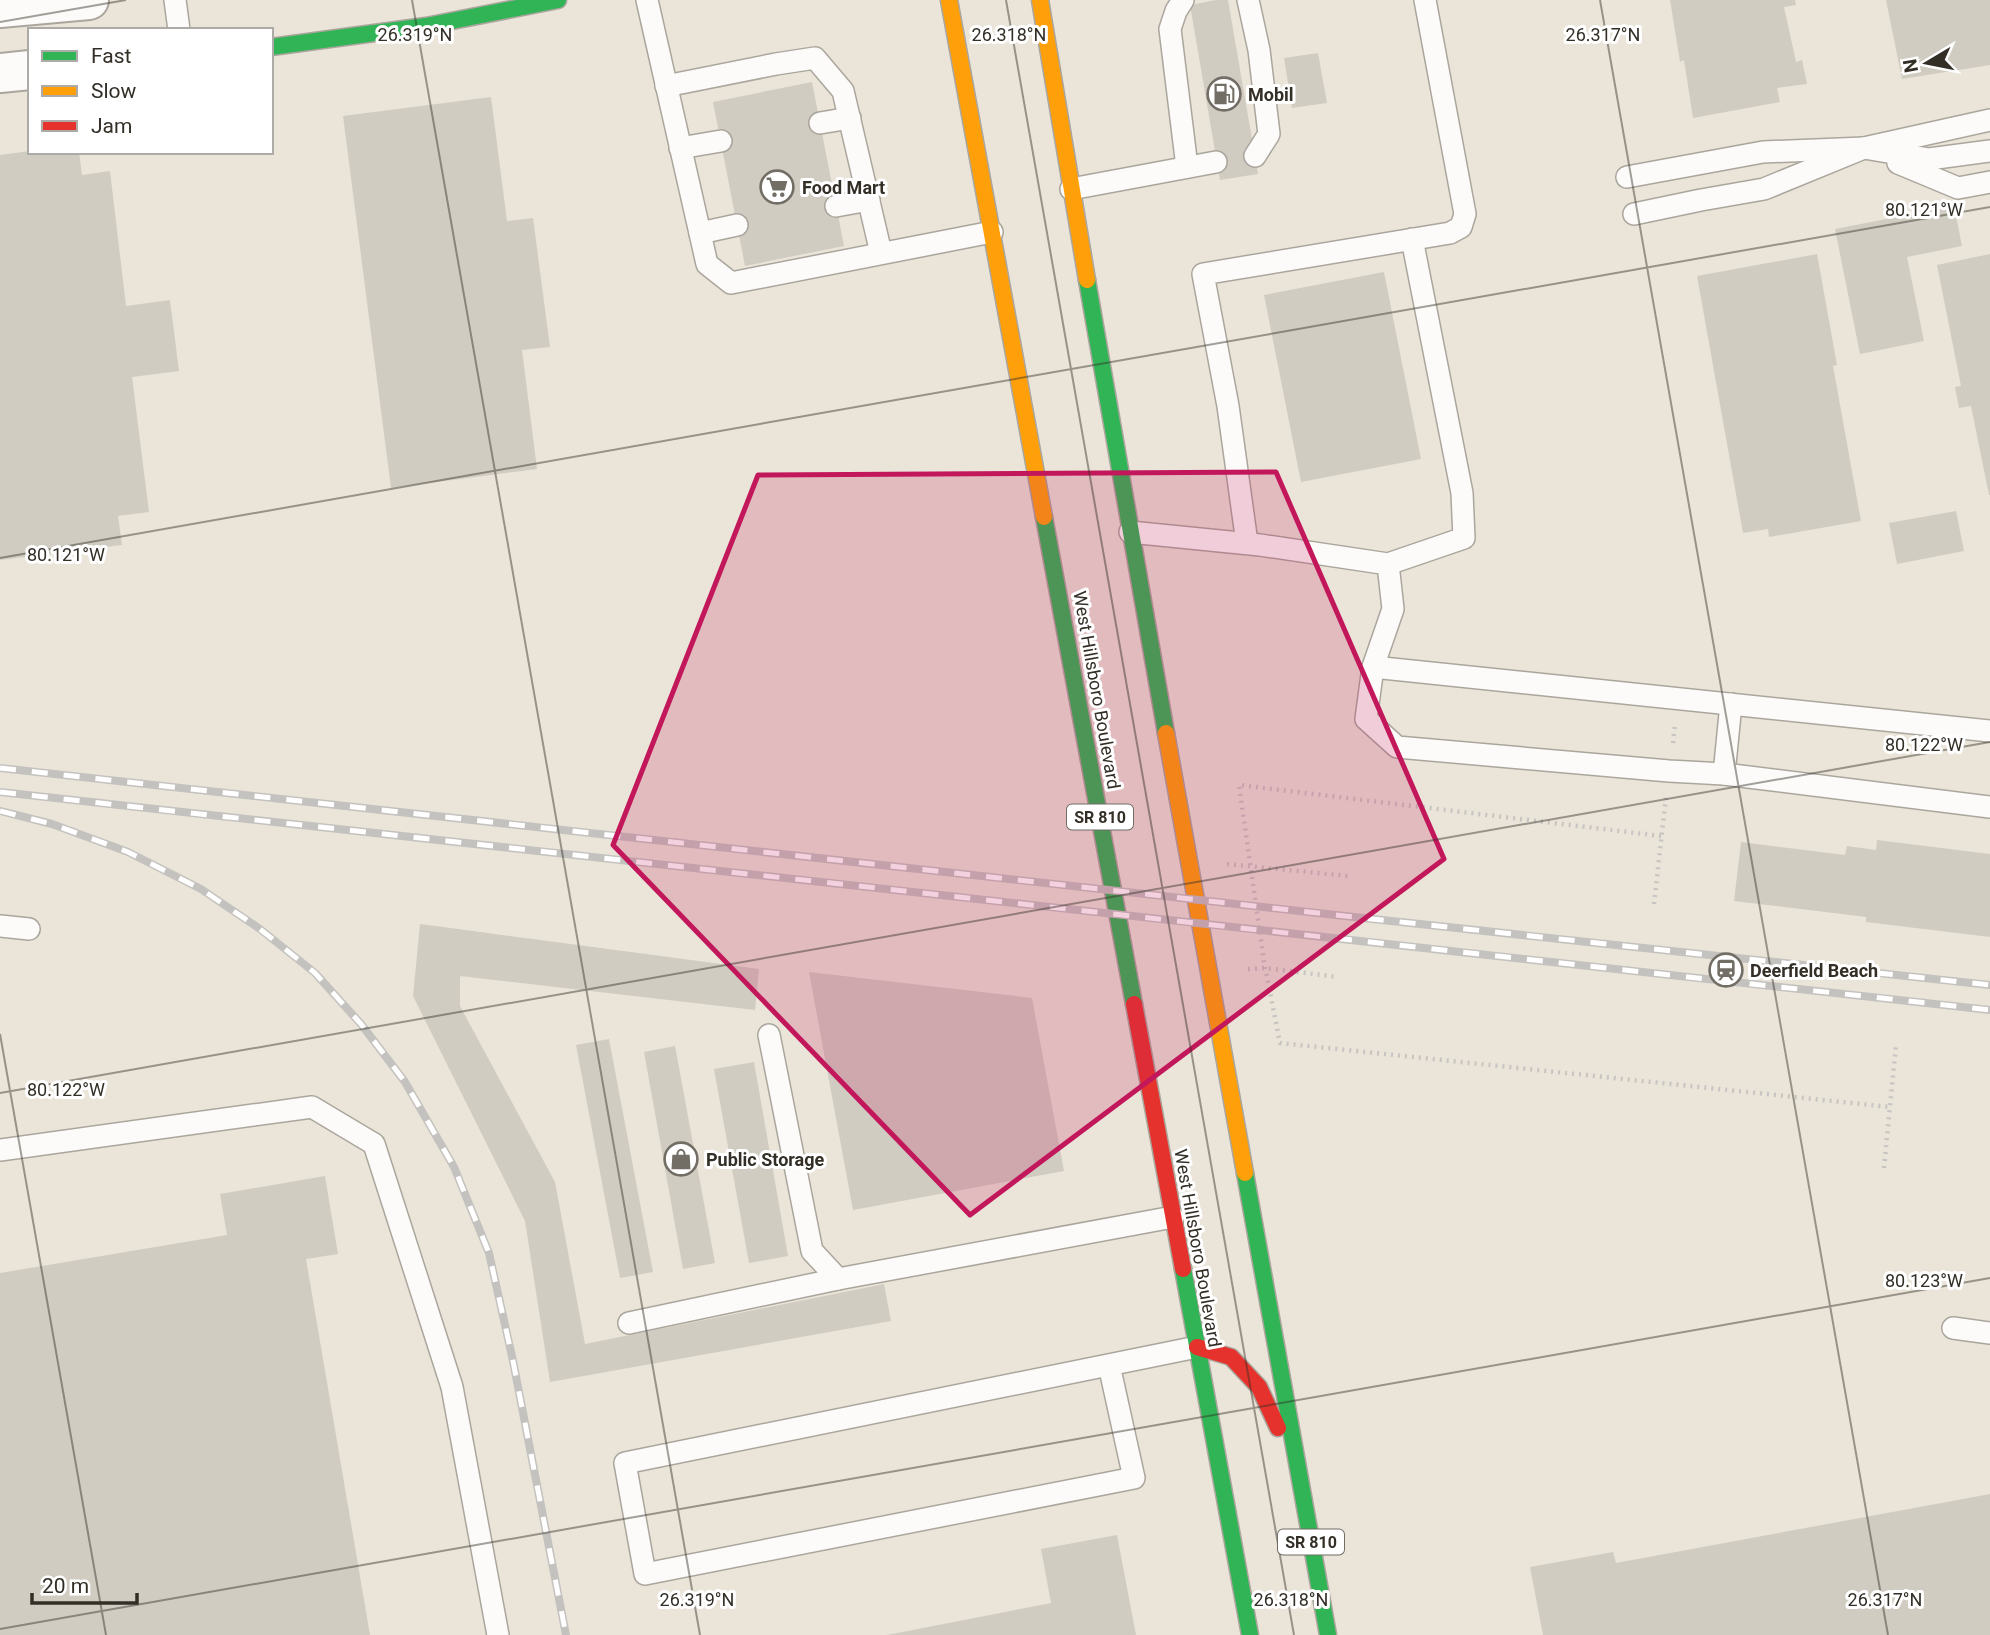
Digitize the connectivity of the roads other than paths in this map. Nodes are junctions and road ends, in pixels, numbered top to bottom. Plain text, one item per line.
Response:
1 (89, 0) edge
2 (175, 0) edge
3 (558, 0) edge
4 (647, 0) edge
5 (949, 0) edge
6 (1040, 0) edge
7 (1183, 0) edge
8 (1248, 0) edge
9 (1425, 0) edge
10 (0, 8) edge
11 (179, 28) edge
12 (273, 47) edge
13 (28, 70) edge
14 (0, 73) edge
15 (666, 86) junction
16 (850, 118) junction
17 (1990, 120) edge
18 (820, 123) dead end
19 (721, 141) dead end
20 (680, 148) junction
21 (1864, 148) junction
22 (1990, 151) edge
23 (1255, 156) dead end
24 (1216, 162) dead end
25 (1187, 167) junction
26 (1627, 177) dead end
27 (1990, 182) edge
28 (1071, 189) junction
29 (869, 200) junction
30 (836, 206) dead end
31 (1634, 214) dead end
32 (737, 225) dead end
33 (992, 232) junction
34 (700, 233) junction
35 (1412, 239) junction
36 (881, 253) junction
37 (1130, 533) junction
38 (1247, 543) junction
39 (1388, 564) junction
40 (1373, 667) junction
41 (1731, 704) junction
42 (1990, 732) edge
43 (1724, 774) junction
44 (1990, 807) edge
45 (0, 926) edge
46 (29, 929) dead end
47 (769, 1035) dead end
48 (0, 1150) edge
49 (1172, 1217) junction
50 (838, 1279) junction
51 (629, 1323) dead end
52 (1953, 1328) dead end
53 (1990, 1333) edge
54 (1197, 1347) junction
55 (1110, 1365) junction
56 (1299, 1475) junction
57 (498, 1635) edge
58 (1250, 1635) edge
59 (1328, 1635) edge

1 - 10 street
2 - 11 lane
3 - 12 main road
4 - 15 lane
5 - 33 main road, West Hillsboro Boulevard / SR 810
6 - 28 main road, SR 810
7 - 25 lane
8 - 23 lane
9 - 35 lane
13 - 14 street
15 - 16 lane
15 - 20 lane
16 - 18 lane
16 - 29 lane
17 - 21 lane
19 - 20 lane
20 - 34 lane
21 - 22 lane
21 - 26 lane
21 - 27 lane
21 - 31 lane
24 - 25 lane
25 - 28 lane
28 - 37 main road, SR 810
29 - 30 lane
29 - 36 lane
32 - 34 lane
33 - 36 lane
33 - 49 main road, West Hillsboro Boulevard / SR 810
34 - 36 lane
35 - 38 lane
35 - 39 lane
37 - 38 lane
37 - 56 main road, SR 810
38 - 39 lane
39 - 40 lane
40 - 41 lane
40 - 43 lane
41 - 42 lane
41 - 43 lane
43 - 44 lane
45 - 46 lane
47 - 50 lane
48 - 57 lane
49 - 50 lane
49 - 54 main road, West Hillsboro Boulevard / SR 810
50 - 51 lane
52 - 53 lane
54 - 55 lane
54 - 56 main road
54 - 58 main road, West Hillsboro Boulevard / SR 810
55 - 55 lane
56 - 59 main road, SR 810

